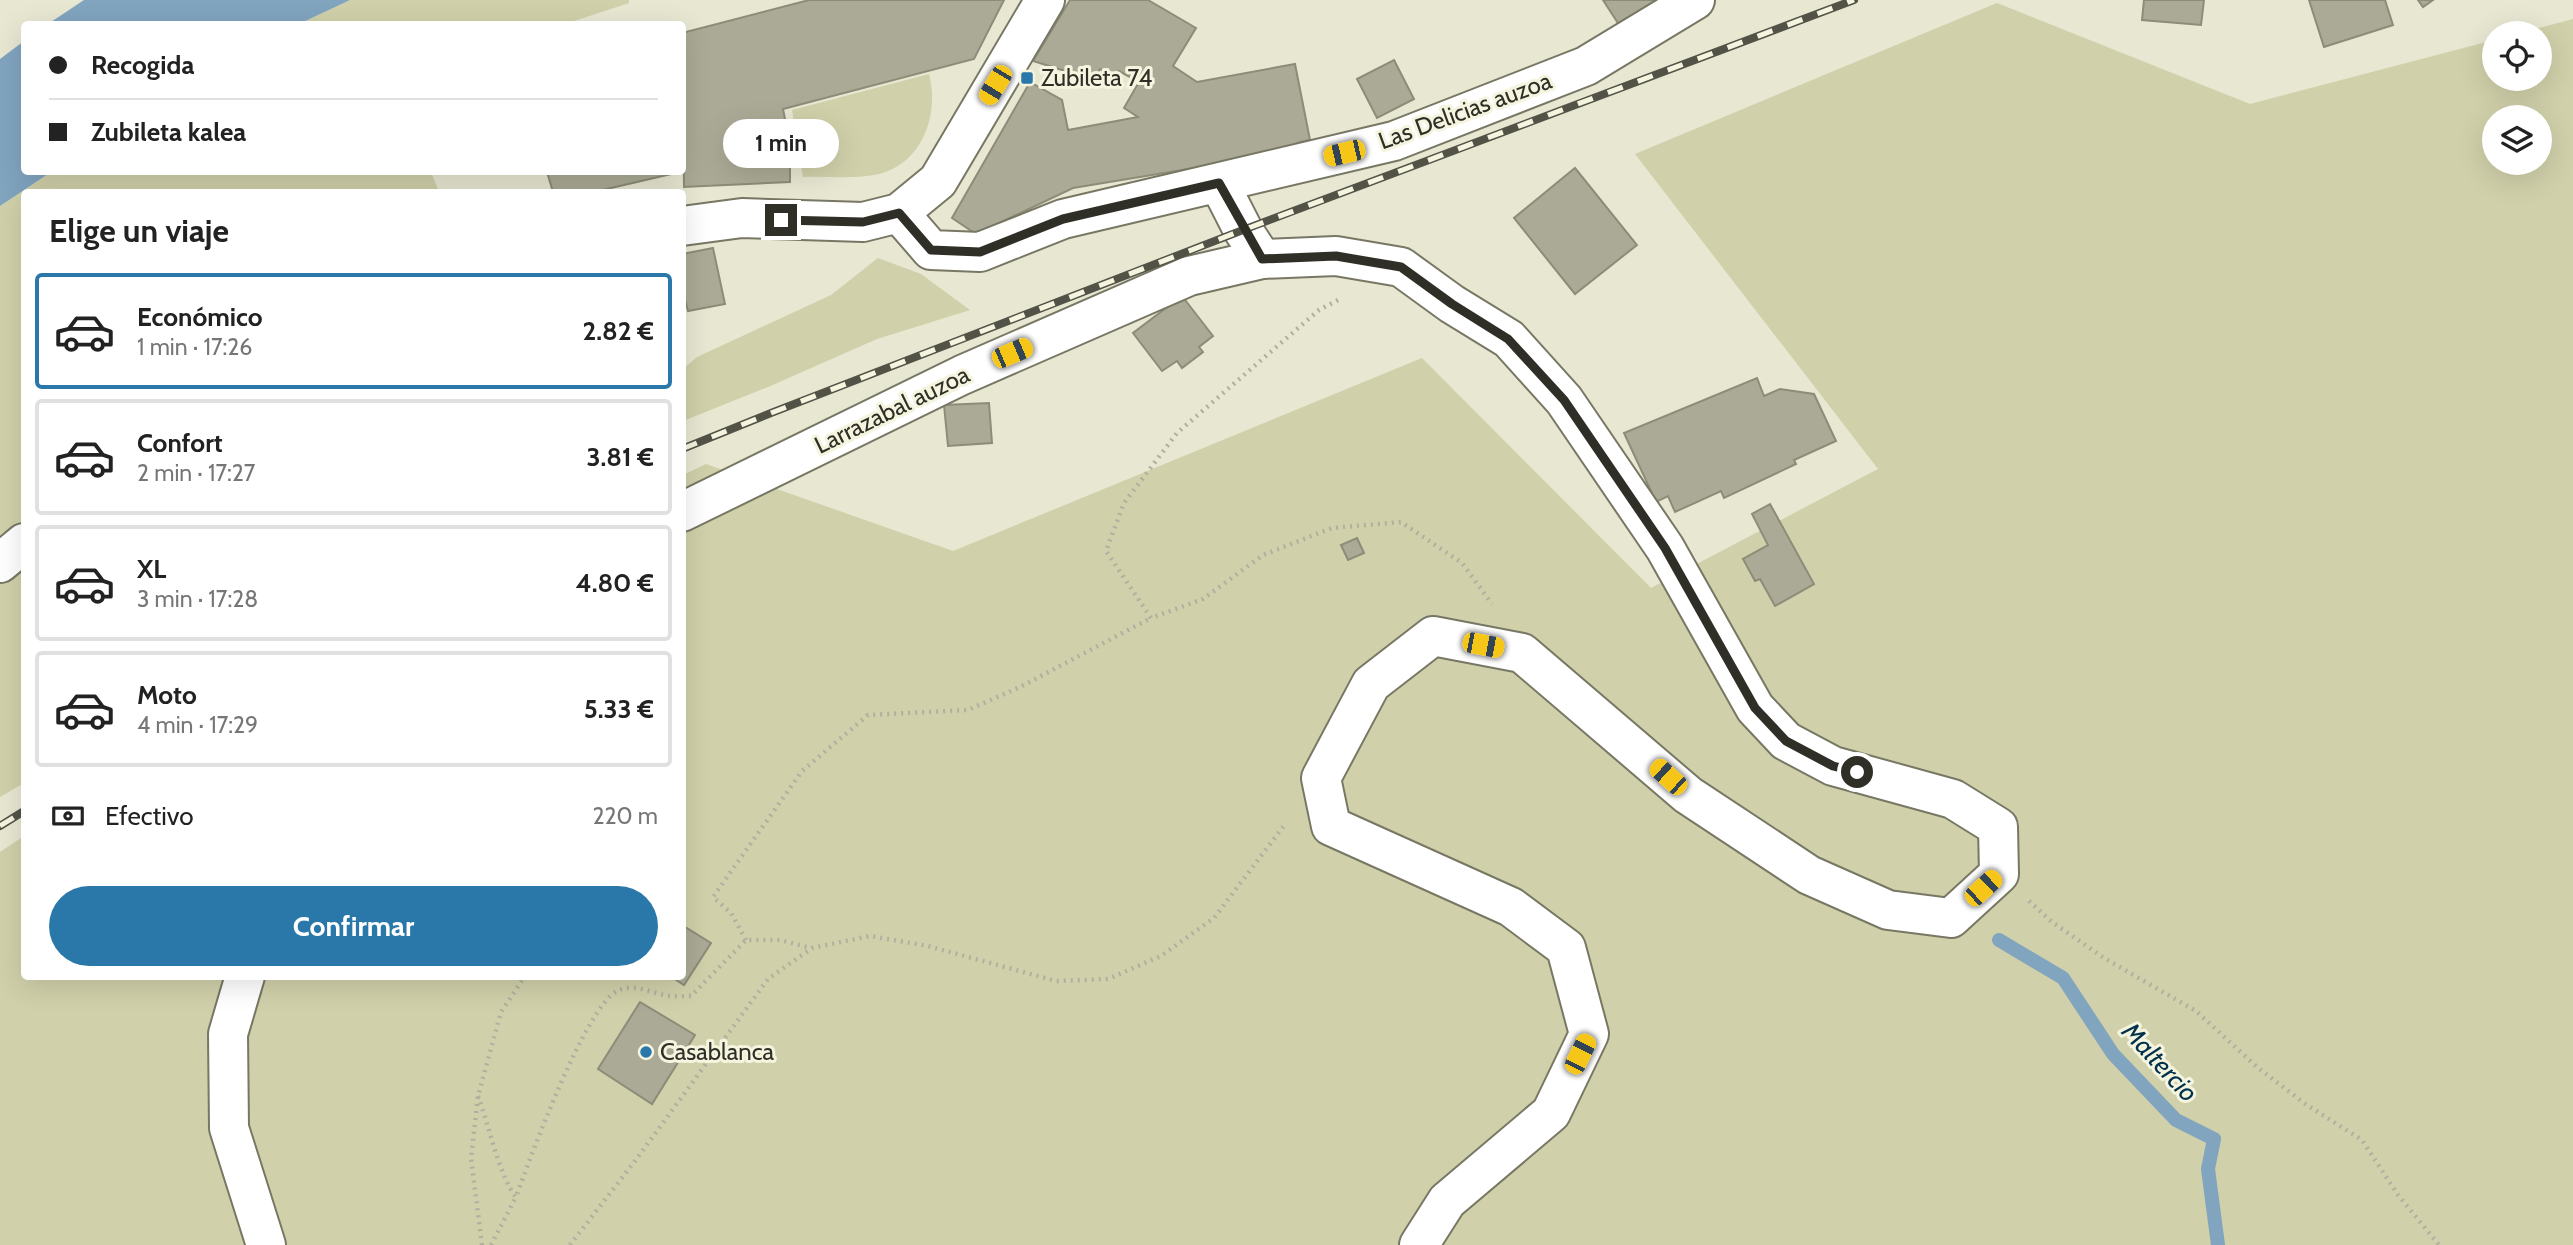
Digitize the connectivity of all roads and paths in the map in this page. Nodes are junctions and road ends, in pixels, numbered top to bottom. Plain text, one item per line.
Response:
1 (1045, 0) edge
2 (1695, 0) edge
3 (1219, 183) junction
4 (899, 213) junction
5 (686, 225) edge
6 (1262, 259) junction
7 (1343, 298) dead end
8 (686, 510) edge
9 (21, 546) edge
10 (0, 563) edge
11 (1151, 618) junction
12 (1507, 650) junction
13 (1321, 778) junction
14 (1999, 874) junction
15 (746, 940) junction
16 (812, 948) junction
17 (245, 980) edge
18 (522, 980) edge
19 (478, 1096) junction
20 (516, 1197) junction
21 (266, 1245) edge
22 (482, 1245) edge
23 (491, 1245) edge
24 (570, 1245) edge
25 (1419, 1245) edge
26 (2439, 1245) edge

1 - 4 street
2 - 3 street, Las Delicias auzoa
3 - 4 street, Las Delicias auzoa
3 - 6 street
4 - 5 street
6 - 8 street, Larrazabal auzoa
6 - 14 street, Larrazabal auzoa
7 - 11 path
9 - 10 street
11 - 12 path
11 - 15 path
12 - 13 street
12 - 14 street
13 - 16 path
13 - 25 street
14 - 26 path
15 - 16 path
15 - 20 path
16 - 24 path
17 - 21 street
18 - 19 path
19 - 20 path
19 - 22 path
20 - 23 path

